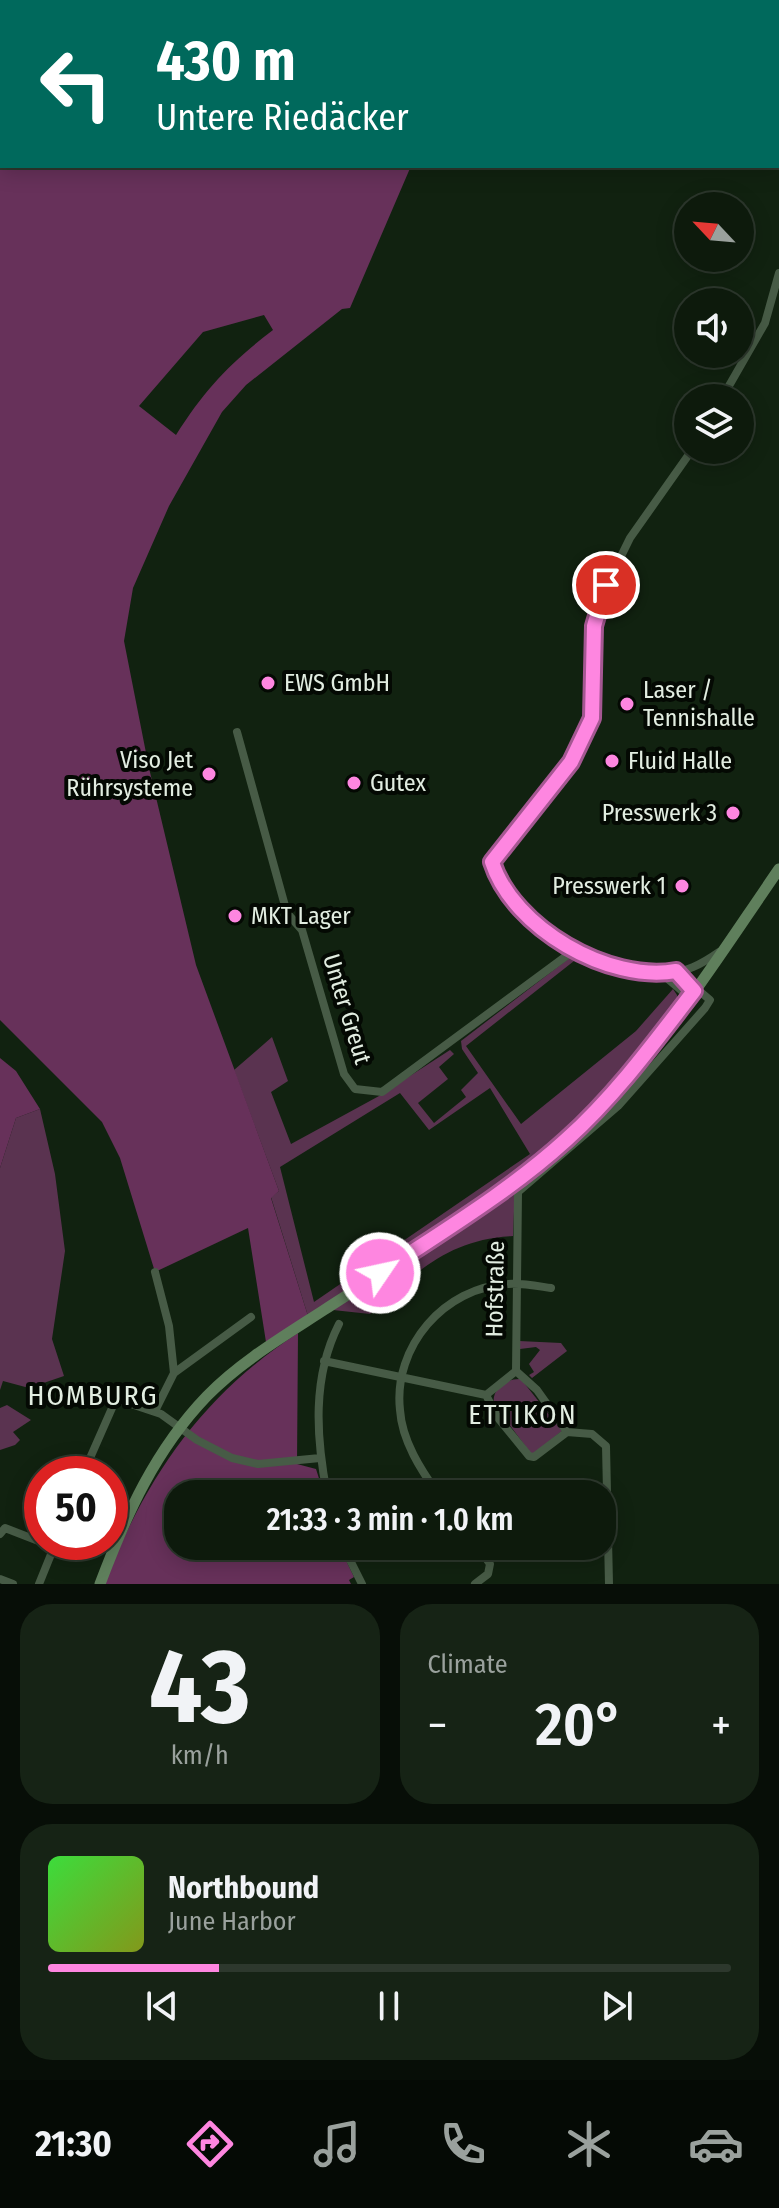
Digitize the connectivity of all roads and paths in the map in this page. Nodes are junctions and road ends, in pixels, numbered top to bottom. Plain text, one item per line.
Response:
1 (779, 273) edge
2 (730, 384) edge
3 (682, 464) edge
4 (237, 732) dead end
5 (779, 869) edge
6 (724, 949) junction
7 (573, 951) junction
8 (676, 971) junction
9 (662, 974) junction
10 (692, 994) junction
11 (155, 1272) dead end
12 (516, 1284) junction
13 (551, 1288) dead end
14 (251, 1317) dead end
15 (339, 1324) dead end
16 (324, 1361) junction
17 (516, 1371) junction
18 (174, 1373) junction
19 (402, 1377) junction
20 (486, 1395) junction
21 (155, 1411) junction
22 (181, 1426) junction
23 (567, 1432) junction
24 (91, 1456) edge
25 (320, 1458) junction
26 (324, 1480) edge
27 (430, 1480) edge
28 (0, 1534) edge
29 (24, 1534) edge
30 (49, 1560) edge
31 (350, 1560) edge
32 (489, 1560) edge
33 (0, 1579) edge
34 (13, 1584) edge
35 (39, 1584) edge
36 (100, 1584) edge
37 (362, 1584) edge
38 (475, 1584) edge
39 (609, 1584) edge

1 - 2 street
3 - 7 street
4 - 7 street, Unter Greut
5 - 6 main road
6 - 8 street
6 - 10 main road
7 - 9 street
8 - 9 street
8 - 10 street
9 - 10 street
10 - 12 street, Hofstraße
10 - 22 main road
11 - 18 street
12 - 13 street
12 - 17 street, Hofstraße
12 - 19 street
14 - 18 street
15 - 16 street
16 - 19 street
16 - 25 street
17 - 20 street
17 - 23 street
18 - 21 street
19 - 20 street
19 - 27 street
20 - 23 street
21 - 22 street
21 - 24 street
22 - 25 street
22 - 36 main road
23 - 39 street
25 - 26 street
28 - 29 street
30 - 35 street
31 - 37 street
32 - 38 street
33 - 34 street

